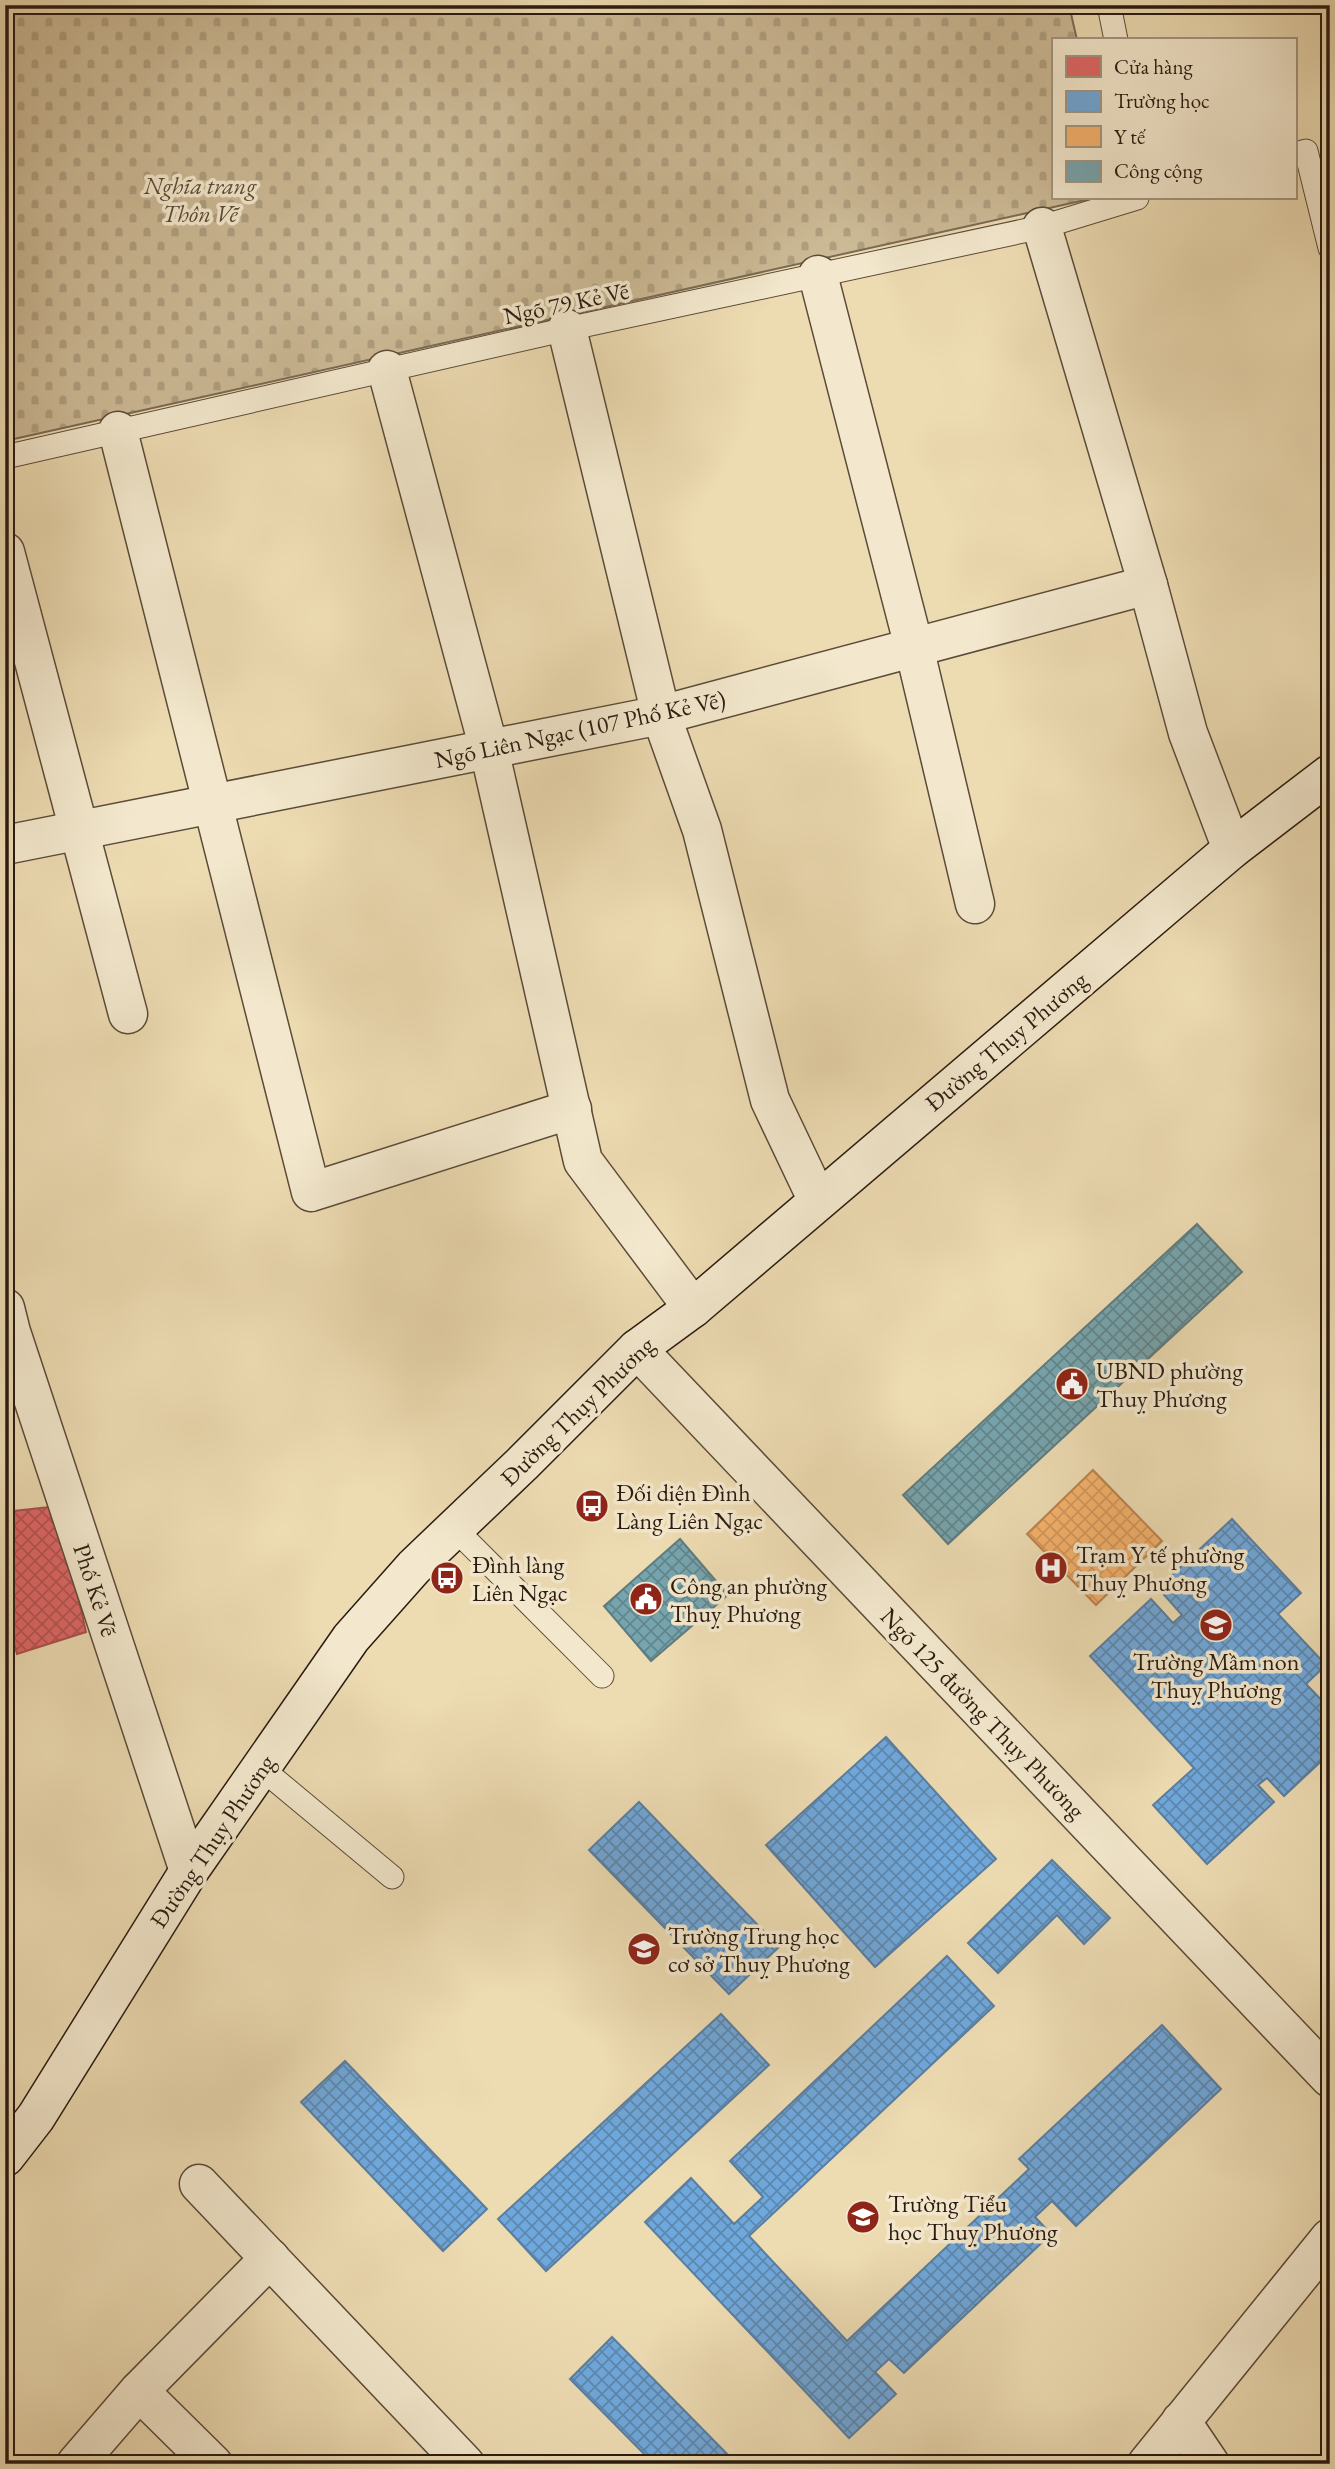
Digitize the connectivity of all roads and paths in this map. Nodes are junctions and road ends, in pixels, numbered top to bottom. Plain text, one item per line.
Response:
1 (1109, 5) edge
2 (1116, 38) edge
3 (1296, 154) edge
4 (1130, 200) edge
5 (1042, 227) junction
6 (1330, 248) edge
7 (818, 275) junction
8 (567, 329) junction
9 (387, 370) junction
10 (118, 431) junction
11 (5, 457) edge
12 (5, 552) edge
13 (1148, 585) junction
14 (914, 647) junction
15 (661, 715) junction
16 (489, 749) junction
17 (1330, 774) edge
18 (212, 804) junction
19 (79, 831) junction
20 (5, 845) edge
21 (1232, 849) junction
22 (975, 904) dead end
23 (128, 1014) dead end
24 (572, 1109) junction
25 (818, 1201) junction
26 (693, 1308) junction
27 (7, 1324) edge
28 (637, 1349) junction
29 (455, 1529) junction
30 (602, 1676) dead end
31 (261, 1768) junction
32 (189, 1871) junction
33 (392, 1877) dead end
34 (1330, 2078) edge
35 (5, 2157) edge
36 (199, 2184) dead end
37 (1330, 2238) edge
38 (270, 2258) junction
39 (139, 2390) junction
40 (1181, 2421) junction
41 (76, 2464) edge
42 (214, 2464) edge
43 (465, 2464) edge
44 (1147, 2464) edge
45 (1210, 2464) edge

1 - 2 lane
3 - 6 lane
4 - 5 lane, Ngõ 79 Kẻ Vẽ
5 - 7 lane, Ngõ 79 Kẻ Vẽ
5 - 13 street
7 - 8 lane, Ngõ 79 Kẻ Vẽ
7 - 14 street
8 - 9 lane, Ngõ 79 Kẻ Vẽ
8 - 15 street
9 - 10 lane, Ngõ 79 Kẻ Vẽ
9 - 16 street
10 - 11 lane, Ngõ 79 Kẻ Vẽ
10 - 18 street
12 - 19 street
13 - 14 street, Ngõ Liên Ngạc (107 Phố Kẻ Vẽ)
13 - 21 street
14 - 15 street, Ngõ Liên Ngạc (107 Phố Kẻ Vẽ)
14 - 22 street
15 - 16 street, Ngõ Liên Ngạc (107 Phố Kẻ Vẽ)
15 - 25 street
16 - 18 street, Ngõ Liên Ngạc (107 Phố Kẻ Vẽ)
16 - 24 street
17 - 21 street, Đường Thụy Phương
18 - 19 street, Ngõ Liên Ngạc (107 Phố Kẻ Vẽ)
18 - 24 street
19 - 20 street, Ngõ Liên Ngạc (107 Phố Kẻ Vẽ)
19 - 23 street
21 - 25 street, Đường Thụy Phương
24 - 26 street
25 - 26 street, Đường Thụy Phương
26 - 28 street, Đường Thụy Phương
27 - 32 street, Phố Kẻ Vẽ
28 - 29 street, Đường Thụy Phương
28 - 34 street, Ngõ 125 đường Thụy Phương
29 - 30 lane
29 - 31 street, Đường Thụy Phương
31 - 32 street, Đường Thụy Phương
31 - 33 lane
32 - 35 street, Đường Thụy Phương
36 - 38 street
37 - 40 street
38 - 39 street
38 - 43 street
39 - 41 street
39 - 42 street
40 - 44 street
40 - 45 street

